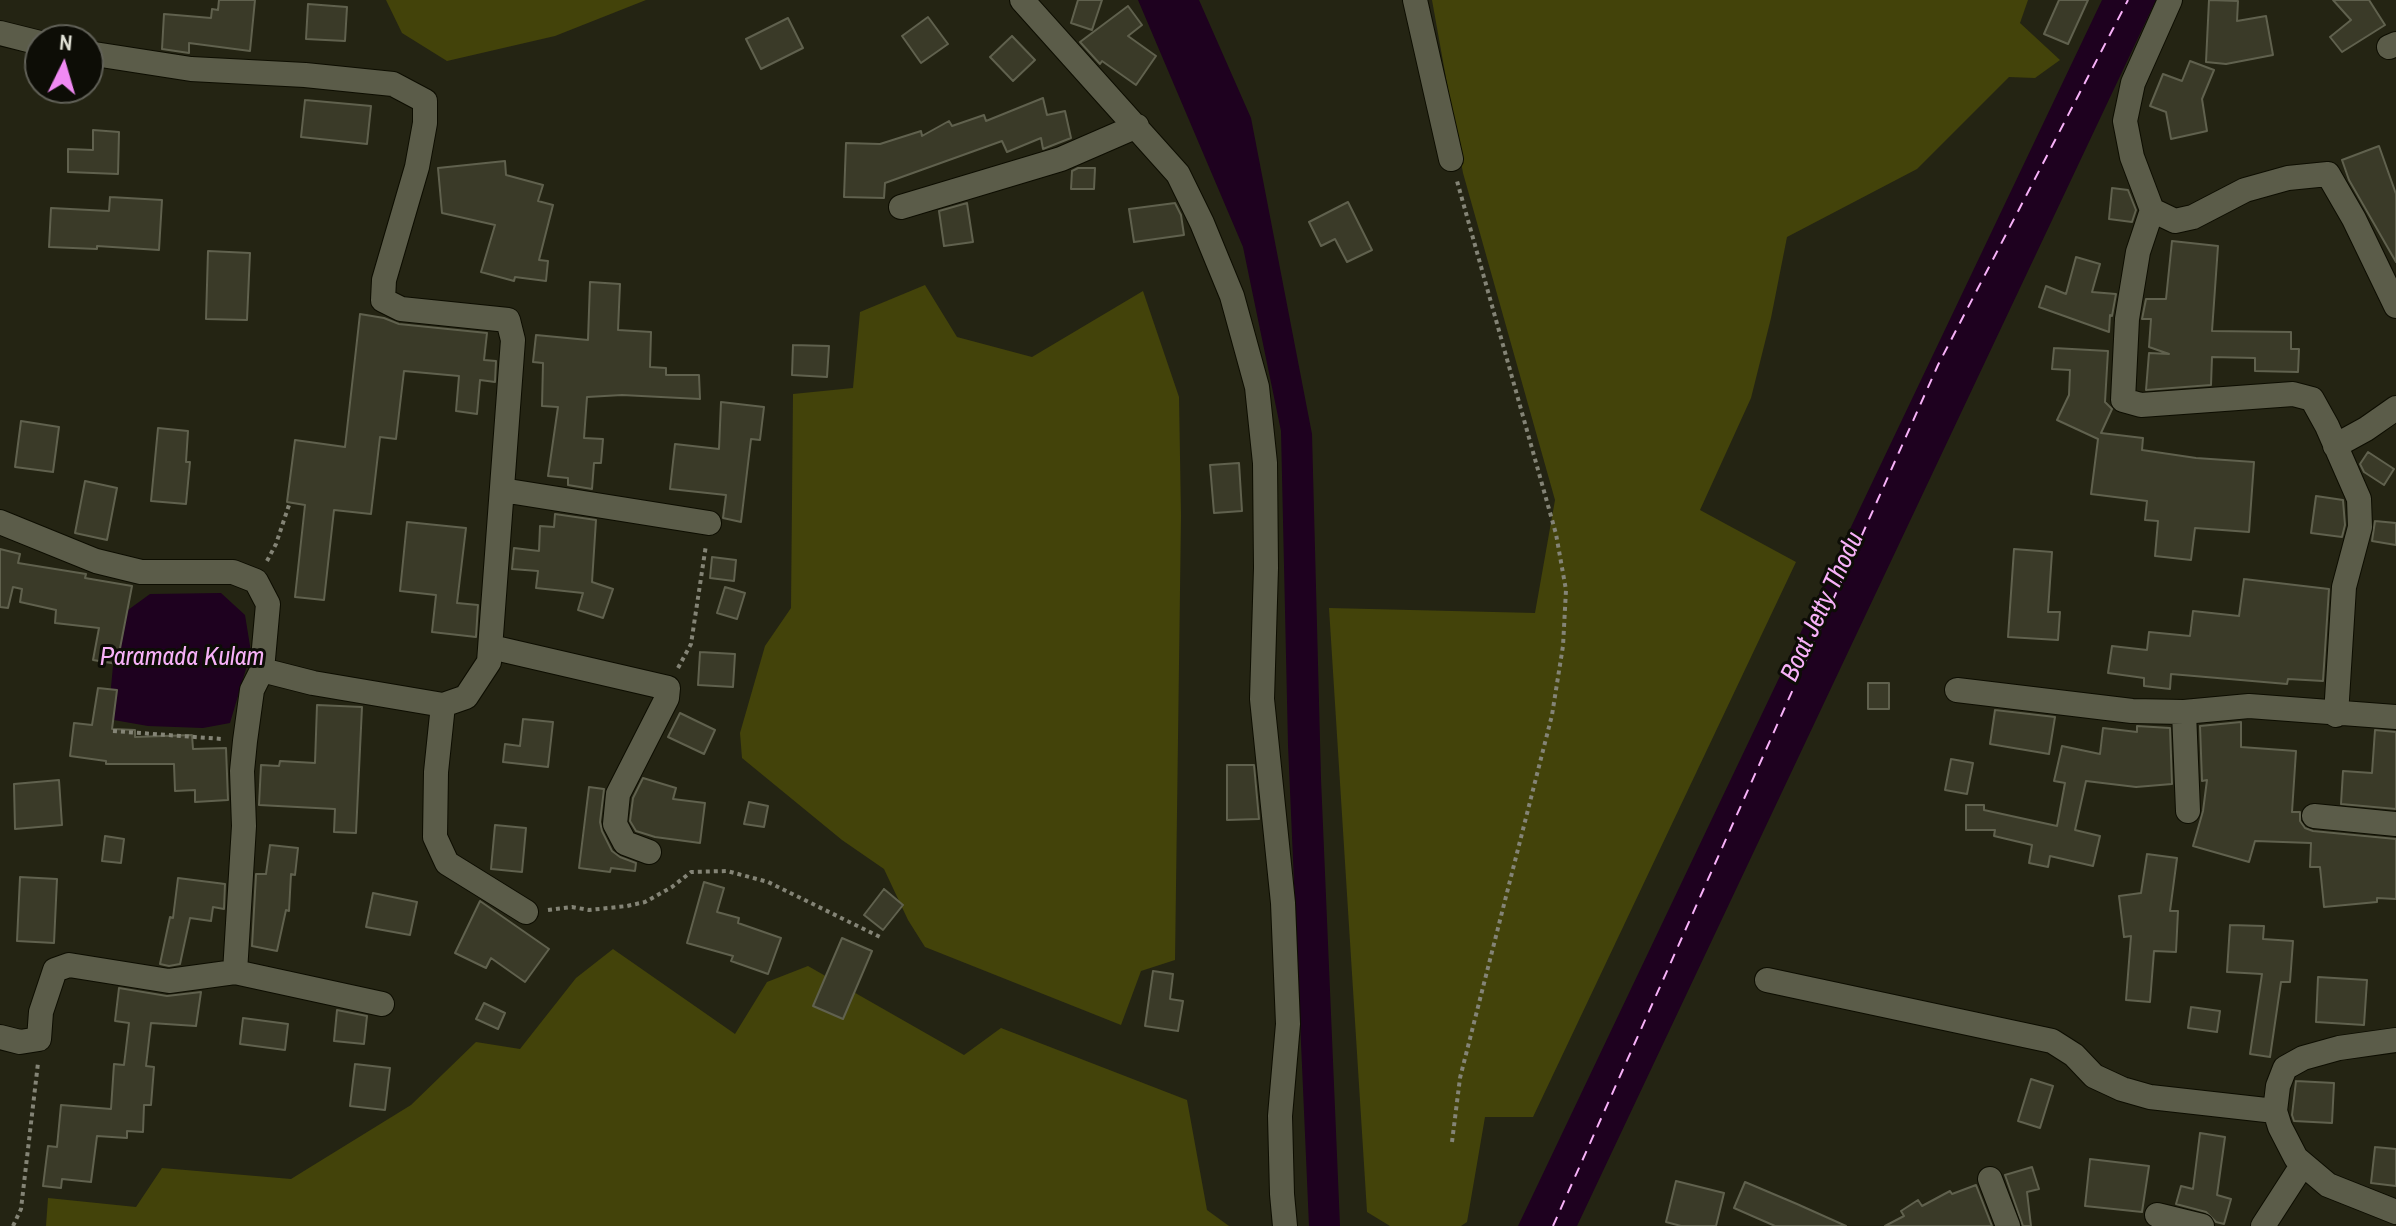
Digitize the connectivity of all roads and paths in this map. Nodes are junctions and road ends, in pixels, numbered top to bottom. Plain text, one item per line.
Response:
1 (1022, 0) edge
2 (1415, 0) edge
3 (2170, 0) edge
4 (0, 33) edge
5 (24, 39) edge
6 (104, 55) edge
7 (1137, 126) junction
8 (1451, 159) joint
9 (901, 207) dead end
10 (2152, 210) junction
11 (2396, 306) edge
12 (2396, 408) edge
13 (2335, 446) junction
14 (502, 490) junction
15 (289, 505) dead end
16 (0, 522) edge
17 (709, 523) joint
18 (256, 581) junction
19 (491, 647) junction
20 (262, 670) junction
21 (668, 688) junction
22 (1957, 690) dead end
23 (443, 705) junction
24 (2184, 712) junction
25 (2336, 715) junction
26 (2396, 717) edge
27 (113, 731) dead end
28 (245, 741) junction
29 (2188, 811) dead end
30 (2314, 816) dead end
31 (2396, 824) edge
32 (649, 852) dead end
33 (526, 912) joint
34 (882, 938) dead end
35 (235, 972) junction
36 (1767, 980) dead end
37 (382, 1004) dead end
38 (0, 1037) edge
39 (39, 1039) junction
40 (2396, 1040) edge
41 (2275, 1111) junction
42 (1452, 1142) dead end
43 (2303, 1164) junction
44 (1990, 1179) dead end
45 (2396, 1212) edge
46 (2157, 1215) dead end
47 (13, 1226) edge
48 (1285, 1226) edge
49 (2008, 1226) edge
50 (2202, 1226) edge
51 (2263, 1226) edge

1 - 7 street
2 - 8 street
3 - 10 street
4 - 5 street
6 - 14 street
7 - 9 street
7 - 48 street
8 - 42 path
10 - 11 street
10 - 13 street
12 - 13 street
13 - 25 street
14 - 17 street
14 - 19 street
15 - 18 path
16 - 18 street
17 - 21 path
18 - 20 street
19 - 21 street
19 - 23 street
20 - 23 street
20 - 28 street
21 - 32 street
22 - 24 street
23 - 33 street
24 - 25 street
24 - 29 street
25 - 26 street
27 - 28 path
28 - 35 street
30 - 31 street
33 - 34 path
35 - 37 street
35 - 39 street
36 - 41 street
38 - 39 street
39 - 47 path
40 - 41 street
41 - 43 street
43 - 45 street
43 - 51 street
44 - 49 street
46 - 50 street

